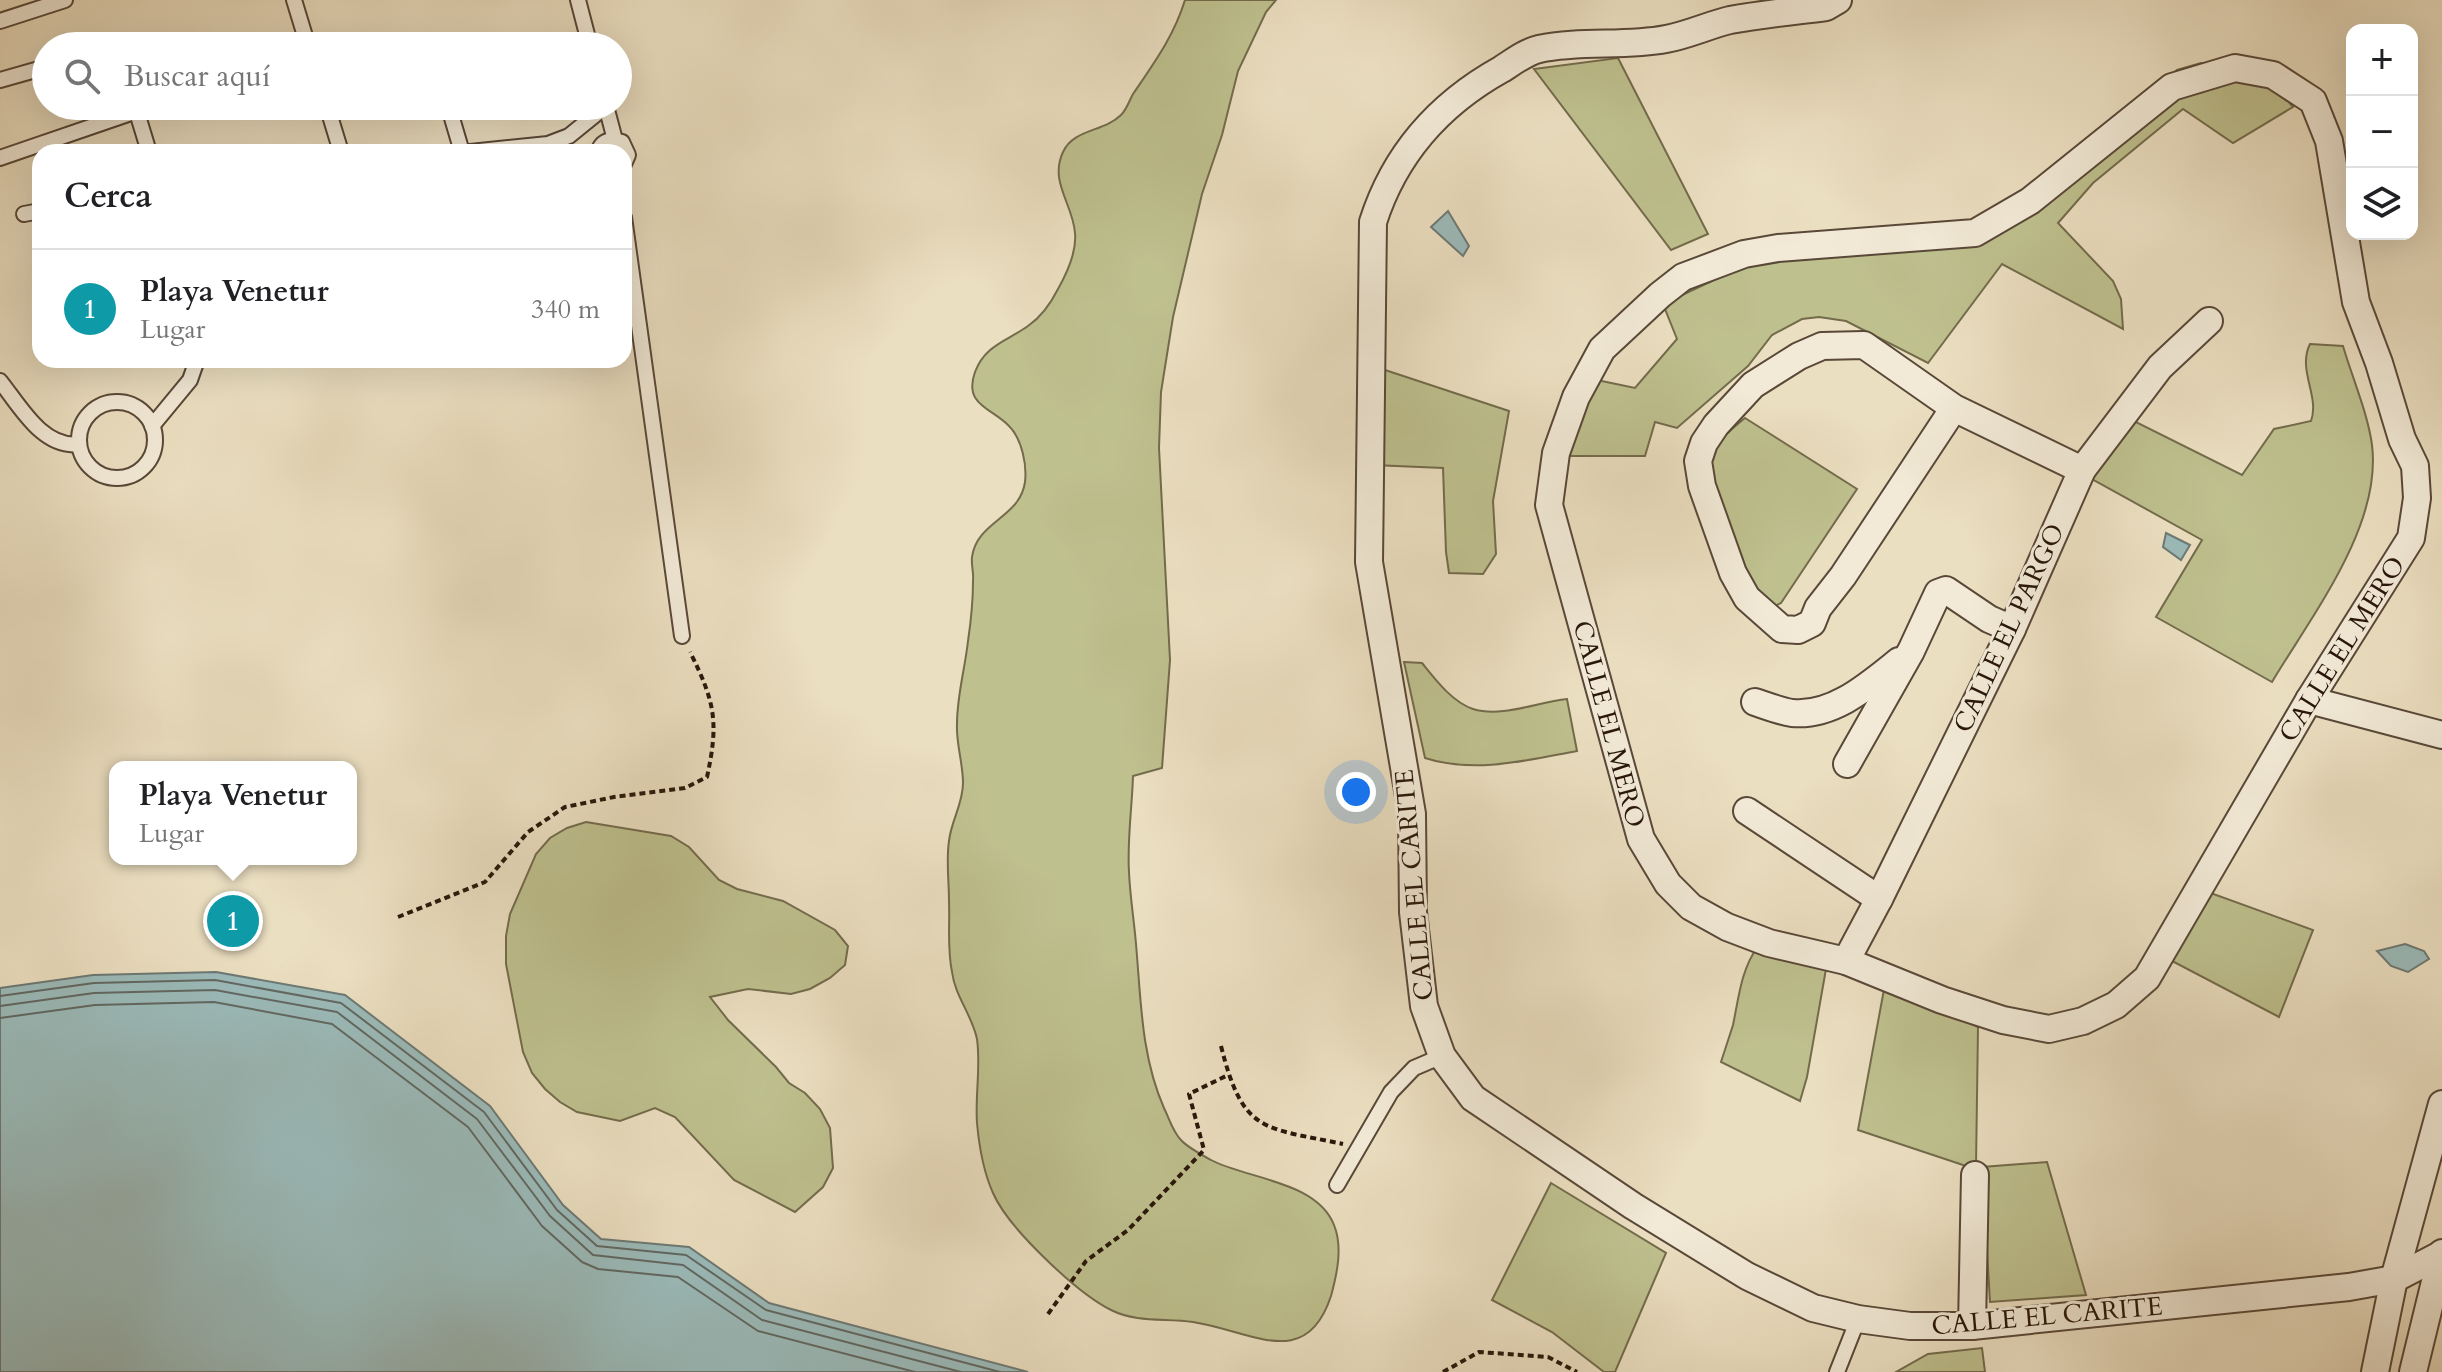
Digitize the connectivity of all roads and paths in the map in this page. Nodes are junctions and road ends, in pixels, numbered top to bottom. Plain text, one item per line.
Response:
1 (65, 0) edge
2 (294, 0) edge
3 (578, 0) edge
4 (1838, 0) edge
5 (0, 21) edge
6 (304, 32) edge
7 (586, 32) edge
8 (32, 71) edge
9 (0, 80) edge
10 (103, 120) edge
11 (140, 120) edge
12 (331, 120) edge
13 (453, 120) edge
14 (589, 120) edge
15 (610, 120) edge
16 (615, 140) junction
17 (38, 144) edge
18 (147, 144) edge
19 (339, 144) edge
20 (460, 144) edge
21 (548, 144) edge
22 (602, 144) edge
23 (620, 144) edge
24 (32, 146) edge
25 (0, 158) edge
26 (32, 212) edge
27 (24, 214) dead end
28 (632, 275) edge
29 (2209, 321) dead end
30 (194, 368) edge
31 (0, 381) edge
32 (1954, 408) junction
33 (152, 426) junction
34 (79, 444) junction
35 (2082, 470) junction
36 (2012, 629) junction
37 (682, 636) joint
38 (1911, 651) junction
39 (2309, 700) junction
40 (1755, 702) dead end
41 (2442, 735) edge
42 (1847, 764) dead end
43 (1747, 811) dead end
44 (1879, 899) junction
45 (398, 917) dead end
46 (1846, 961) junction
47 (1221, 1046) dead end
48 (1442, 1056) junction
49 (1228, 1075) junction
50 (2442, 1104) edge
51 (1357, 1147) junction
52 (1975, 1175) dead end
53 (1337, 1185) dead end
54 (2442, 1253) edge
55 (2394, 1279) junction
56 (1048, 1314) dead end
57 (1858, 1319) junction
58 (1972, 1326) junction
59 (1443, 1372) edge
60 (1577, 1372) edge
61 (1837, 1372) edge
62 (2375, 1372) edge
63 (2413, 1372) edge

1 - 5 lane
2 - 6 lane
3 - 7 lane
4 - 48 street, CALLE EL CARITE
8 - 9 lane
10 - 17 lane
11 - 18 lane
12 - 19 lane
13 - 20 lane
14 - 21 lane
15 - 16 lane
16 - 22 lane
16 - 23 lane
24 - 25 lane
26 - 27 lane
28 - 37 lane
29 - 35 street, CALLE EL PARGO
30 - 33 lane
31 - 34 lane
32 - 32 street
32 - 35 street
33 - 34 lane
33 - 34 lane
35 - 36 street, CALLE EL PARGO
36 - 38 street
36 - 44 street, CALLE EL PARGO
37 - 45 path
38 - 40 street
38 - 42 street
39 - 41 street
39 - 46 street, CALLE EL MERO
39 - 46 street, CALLE EL MERO
43 - 44 street
44 - 46 street, CALLE EL PARGO
47 - 49 path
48 - 51 lane
48 - 57 street, CALLE EL CARITE
49 - 51 path
49 - 56 path
50 - 55 street
51 - 53 lane
52 - 58 street
54 - 55 street, CALLE EL CARITE
54 - 63 street
55 - 58 street, CALLE EL CARITE
55 - 62 street
57 - 58 street, CALLE EL CARITE
57 - 61 lane
59 - 60 path

